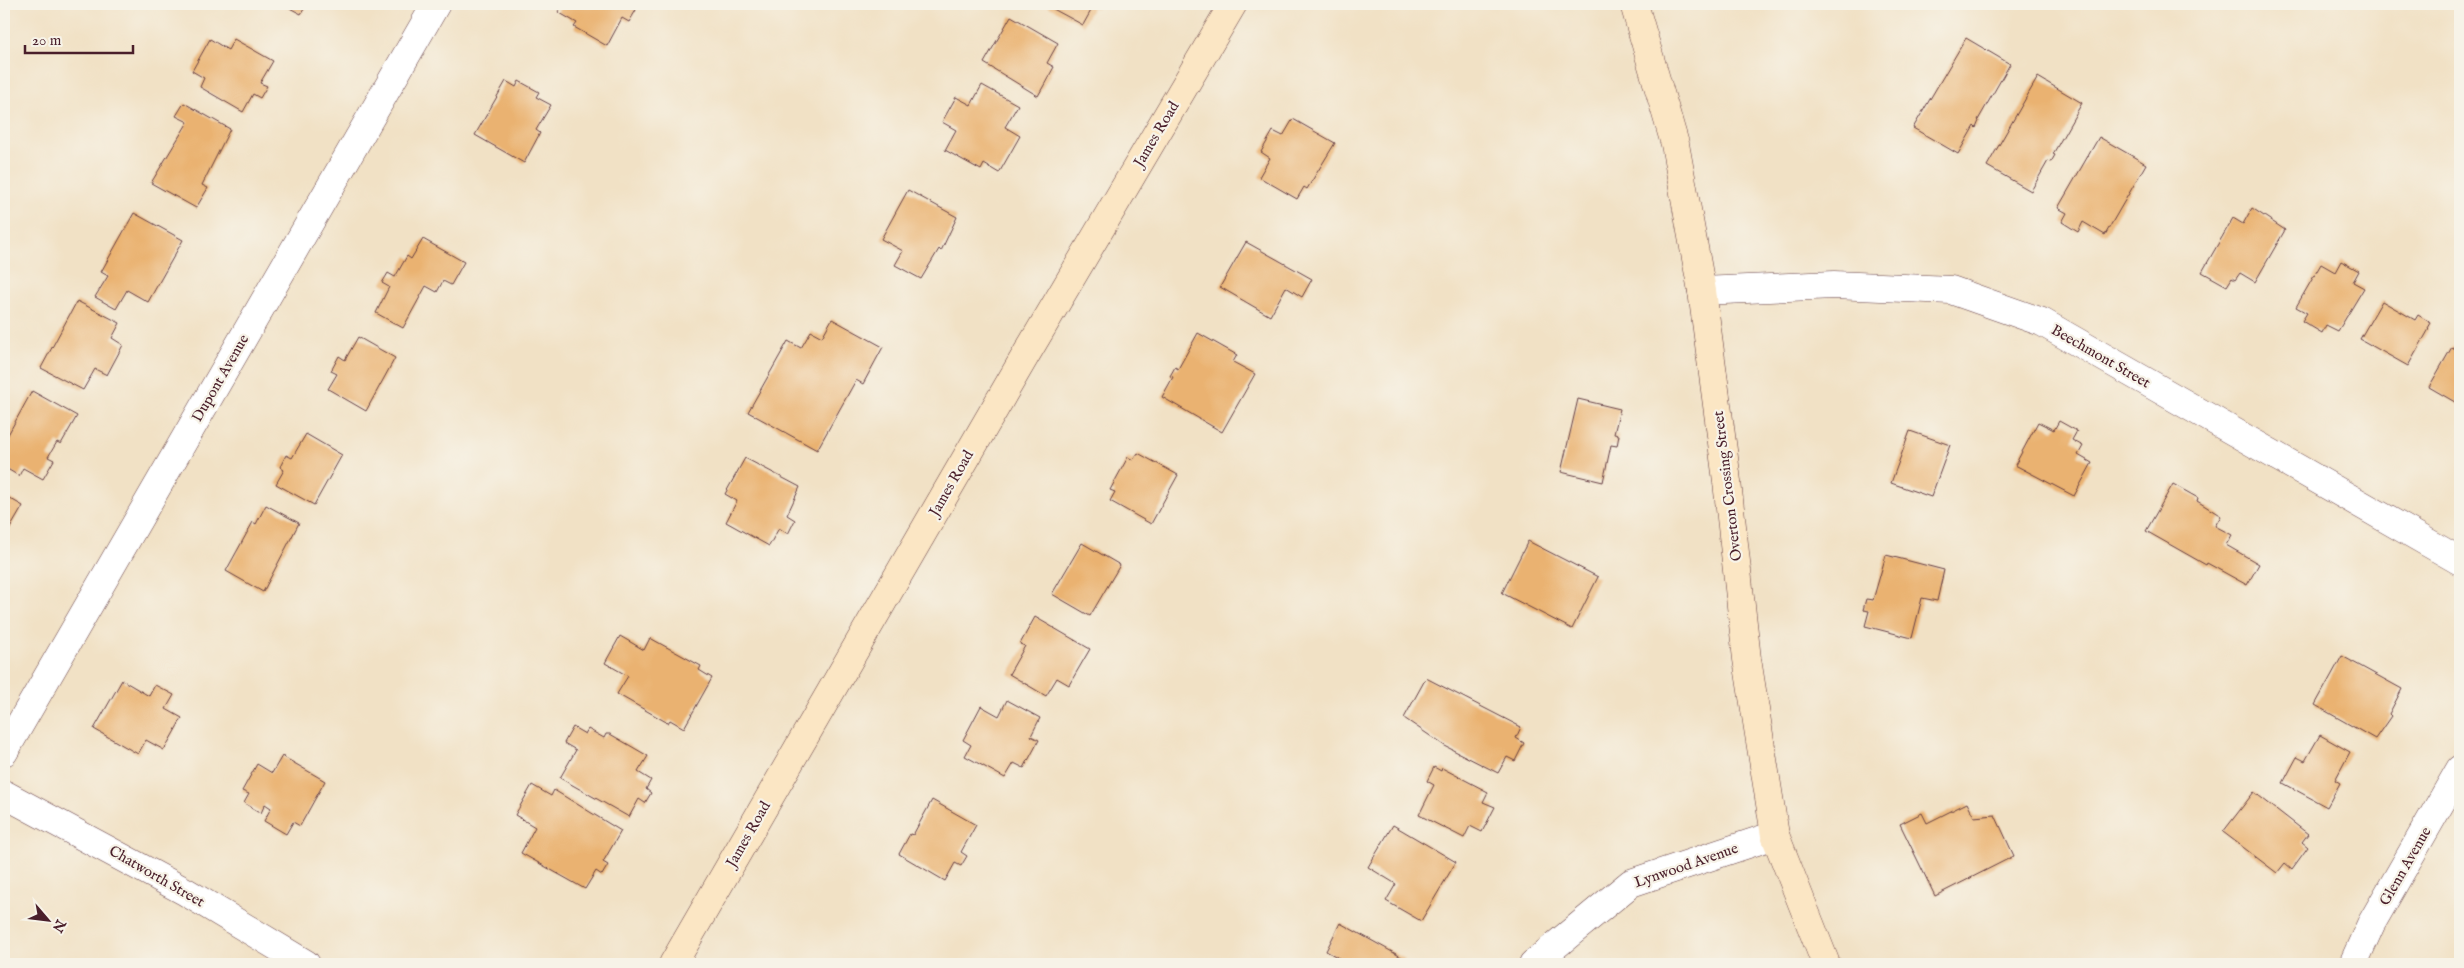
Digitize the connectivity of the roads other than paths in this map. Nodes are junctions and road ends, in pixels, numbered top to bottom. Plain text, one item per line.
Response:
1 (436, 4) edge
2 (1233, 4) edge
3 (1634, 4) edge
4 (1702, 291) junction
5 (2460, 561) edge
6 (4, 752) edge
7 (2460, 769) edge
8 (4, 794) edge
9 (1775, 835) junction
10 (306, 964) edge
11 (673, 964) edge
12 (1534, 964) edge
13 (1826, 964) edge
14 (2353, 964) edge

1 - 6 street, Dupont Avenue
2 - 11 main road, James Road
3 - 4 main road, Overton Crossing Street
4 - 5 street, Beechmont Street
4 - 9 main road, Overton Crossing Street
7 - 14 street, Glenn Avenue
8 - 10 street, Chatworth Street
9 - 12 street, Lynwood Avenue
9 - 13 main road, Overton Crossing Street

